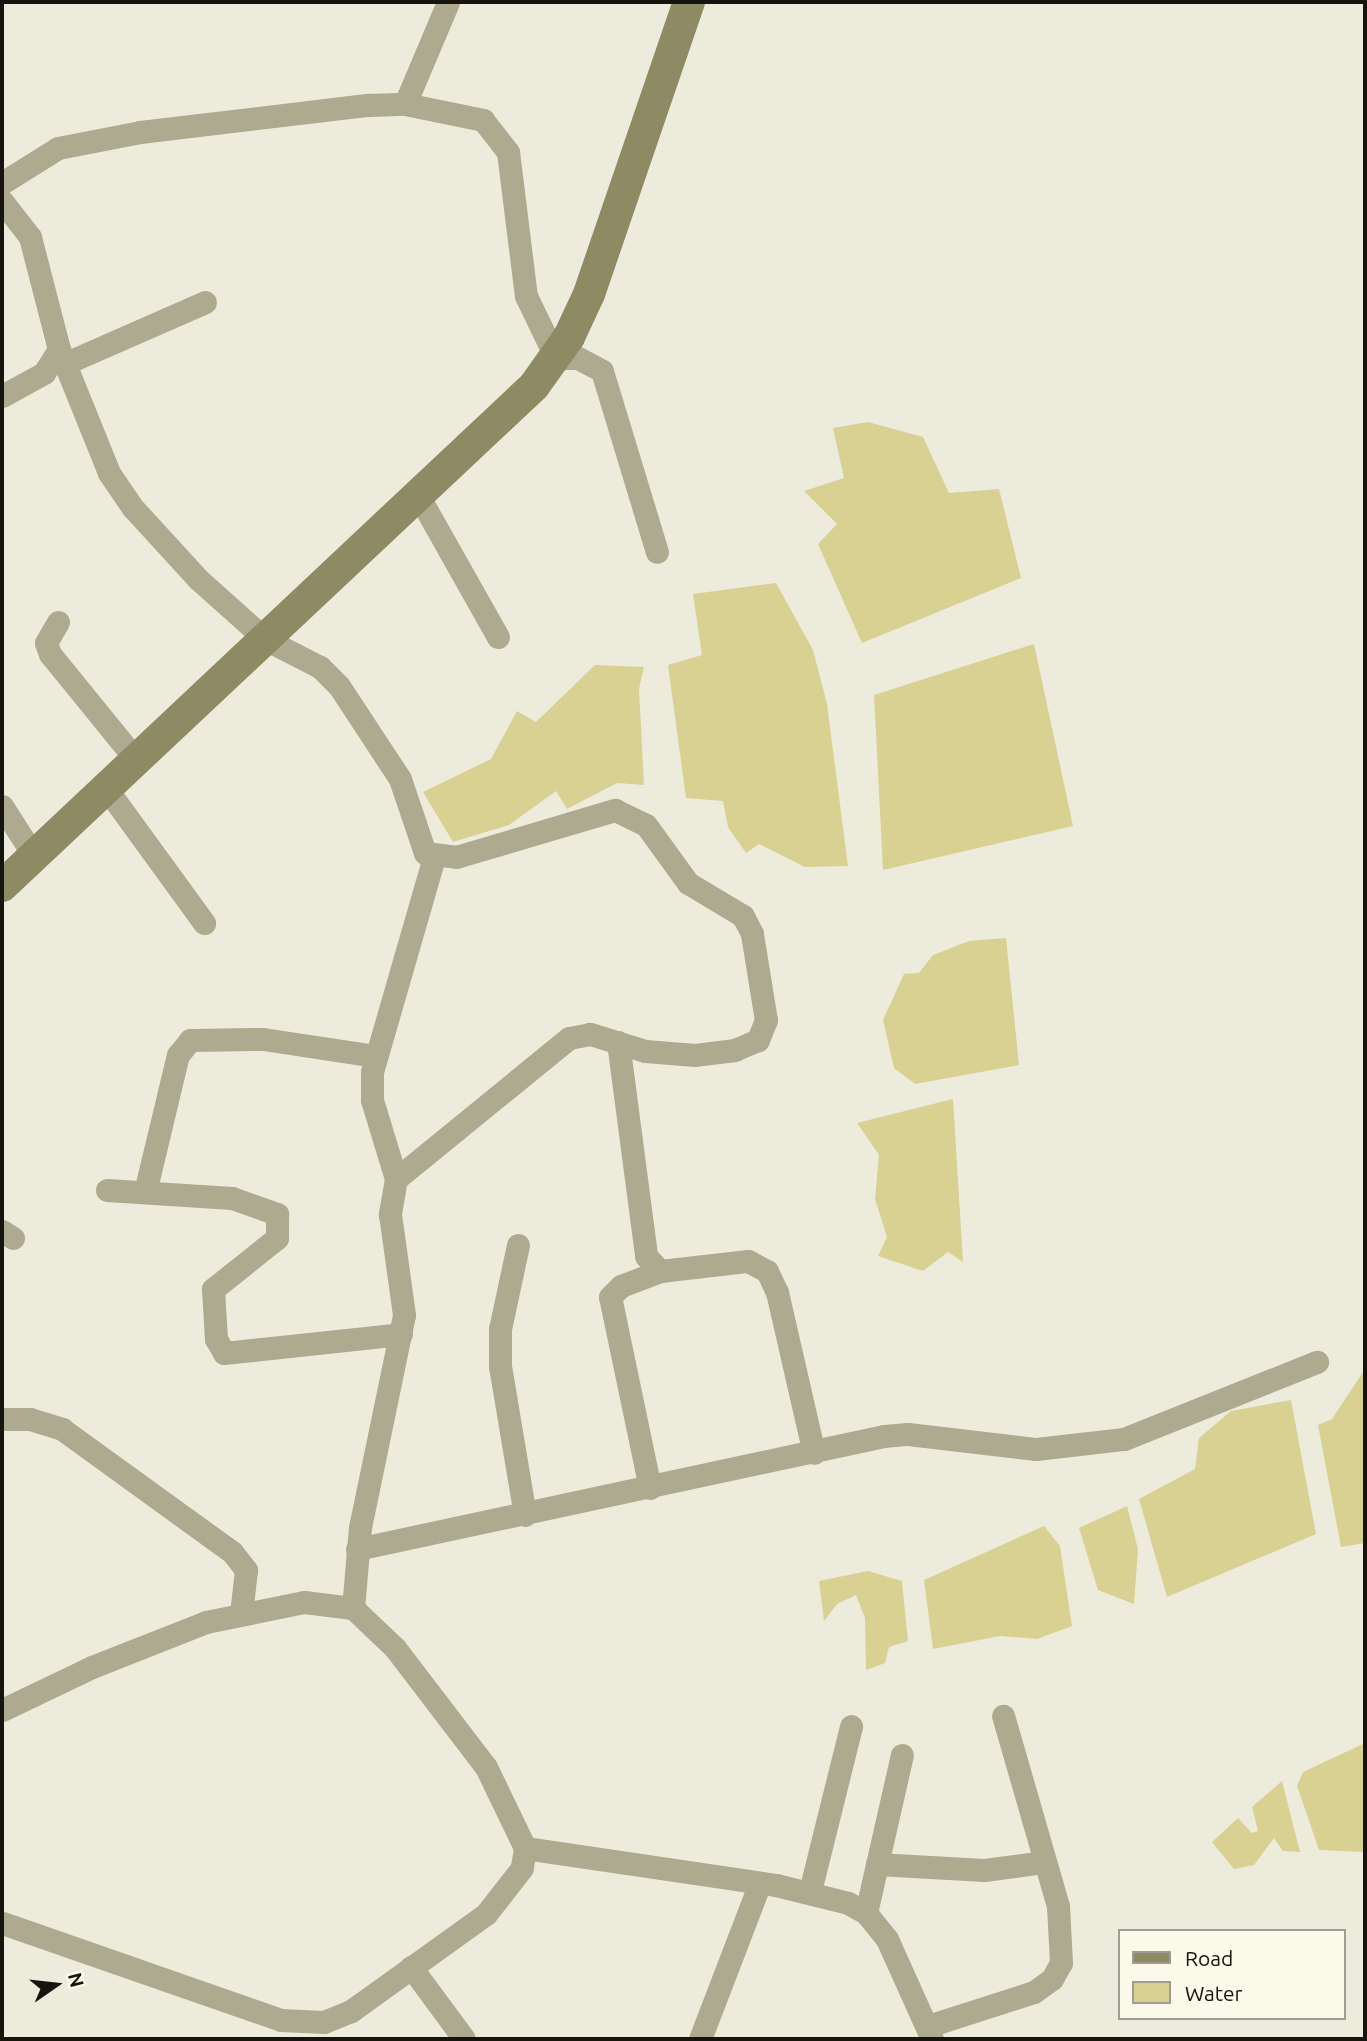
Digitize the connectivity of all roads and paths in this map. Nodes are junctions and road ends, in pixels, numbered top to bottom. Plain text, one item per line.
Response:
1 (448, 2) edge
2 (689, 2) edge
3 (405, 104) junction
4 (2, 183) edge
5 (2, 201) edge
6 (205, 302) dead end
7 (61, 357) junction
8 (556, 358) junction
9 (2, 396) edge
10 (418, 495) junction
11 (657, 552) dead end
12 (58, 621) dead end
13 (498, 637) dead end
14 (265, 639) junction
15 (136, 760) junction
16 (106, 788) junction
17 (2, 806) edge
18 (34, 856) junction
19 (434, 857) junction
20 (2, 886) edge
21 (204, 923) dead end
22 (618, 1042) junction
23 (375, 1056) junction
24 (396, 1179) junction
25 (107, 1190) dead end
26 (145, 1192) junction
27 (518, 1245) dead end
28 (660, 1271) junction
29 (401, 1334) junction
30 (1317, 1362) dead end
31 (2, 1419) edge
32 (814, 1453) junction
33 (650, 1488) junction
34 (525, 1515) junction
35 (357, 1549) junction
36 (353, 1608) junction
37 (241, 1614) junction
38 (2, 1710) edge
39 (1003, 1716) dead end
40 (850, 1726) dead end
41 (902, 1755) dead end
42 (525, 1848) junction
43 (1044, 1862) junction
44 (877, 1864) junction
45 (761, 1883) junction
46 (810, 1891) junction
47 (866, 1913) junction
48 (2, 1923) edge
49 (411, 1967) junction
50 (322, 2031) edge
51 (930, 2033) edge
52 (464, 2039) edge
53 (700, 2039) edge

1 - 3 street
2 - 8 street
3 - 4 street
3 - 8 street
5 - 7 street
6 - 7 street
7 - 9 street
7 - 14 street
8 - 10 street
8 - 11 street
10 - 13 street
10 - 14 street
12 - 15 street
14 - 15 street
14 - 19 street
15 - 16 street
16 - 18 street
16 - 21 street
17 - 18 street
18 - 20 street
19 - 22 street
19 - 23 street
22 - 24 street
22 - 28 street
23 - 24 street
23 - 26 street
24 - 29 street
25 - 26 street
26 - 29 street
27 - 34 street
28 - 32 street
28 - 33 street
29 - 35 street
30 - 32 street
31 - 37 street
32 - 33 street
33 - 34 street
34 - 35 street
35 - 36 street
36 - 37 street
36 - 42 street
37 - 38 street
39 - 43 street
40 - 46 street
41 - 44 street
42 - 45 street
42 - 49 street
43 - 44 street
43 - 51 street
44 - 47 street
45 - 46 street
45 - 53 street
46 - 47 street
47 - 51 street
48 - 50 street
49 - 50 street
49 - 52 street

